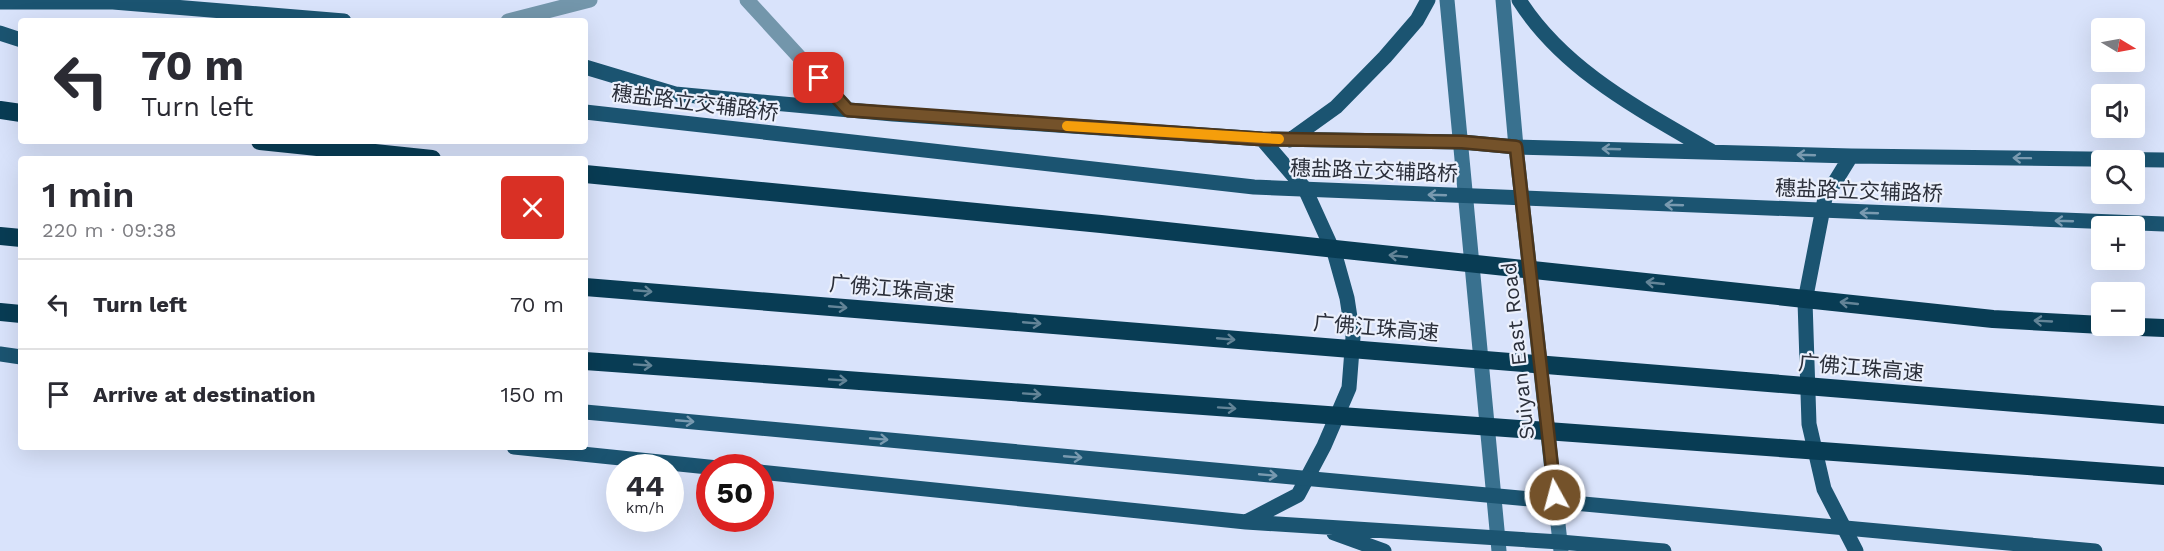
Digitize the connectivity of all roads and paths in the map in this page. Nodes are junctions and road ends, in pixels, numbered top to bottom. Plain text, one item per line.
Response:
1 (590, 0) edge
2 (747, 0) edge
3 (1428, 0) edge
4 (1447, 0) edge
5 (1503, 0) edge
6 (1520, 0) edge
7 (0, 2) edge
8 (308, 18) edge
9 (520, 18) edge
10 (0, 33) edge
11 (18, 39) edge
12 (588, 68) edge
13 (0, 110) edge
14 (848, 110) junction
15 (588, 112) edge
16 (18, 113) edge
17 (1262, 139) junction
18 (1290, 140) junction
19 (1462, 142) junction
20 (288, 144) edge
21 (1516, 147) junction
22 (1713, 152) junction
23 (403, 156) edge
24 (1851, 156) junction
25 (2164, 160) edge
26 (588, 174) edge
27 (2164, 224) edge
28 (0, 236) edge
29 (18, 238) edge
30 (588, 286) edge
31 (0, 312) edge
32 (18, 314) edge
33 (2091, 324) edge
34 (2145, 327) edge
35 (2164, 328) edge
36 (0, 354) edge
37 (18, 357) edge
38 (588, 361) edge
39 (588, 412) edge
40 (2164, 415) edge
41 (543, 450) edge
42 (696, 466) edge
43 (774, 473) edge
44 (2164, 476) edge
45 (1246, 522) junction
46 (1317, 527) junction
47 (1498, 544) edge
48 (1560, 546) edge
49 (1384, 551) edge
50 (1664, 551) edge
51 (1856, 551) edge
52 (2095, 551) edge

1 - 9 street
2 - 14 street
3 - 18 main road
4 - 19 main road, Suiyan East Road
5 - 21 main road, Suiyan East Road
6 - 22 main road
7 - 8 main road
10 - 11 main road
12 - 14 main road
13 - 16 highway
14 - 17 main road
27 -> 15 main road, 穗盐路立交辅路桥, bridge
17 - 18 main road
17 - 45 main road
18 - 19 main road
19 - 21 main road
19 - 47 main road, Suiyan East Road
20 - 23 highway
22 -> 21 main road
21 - 48 main road, Suiyan East Road
24 -> 22 main road
25 -> 24 main road
24 - 51 main road
33 -> 26 highway, bridge
28 - 29 highway
30 -> 40 highway, 广佛江珠高速, bridge
31 - 32 highway
34 - 35 highway
36 - 37 main road
38 -> 44 highway, bridge
39 -> 52 main road, bridge
41 - 42 main road
43 - 45 main road
45 - 46 main road
46 - 47 main road
46 - 49 main road
47 - 48 main road
48 - 50 main road

